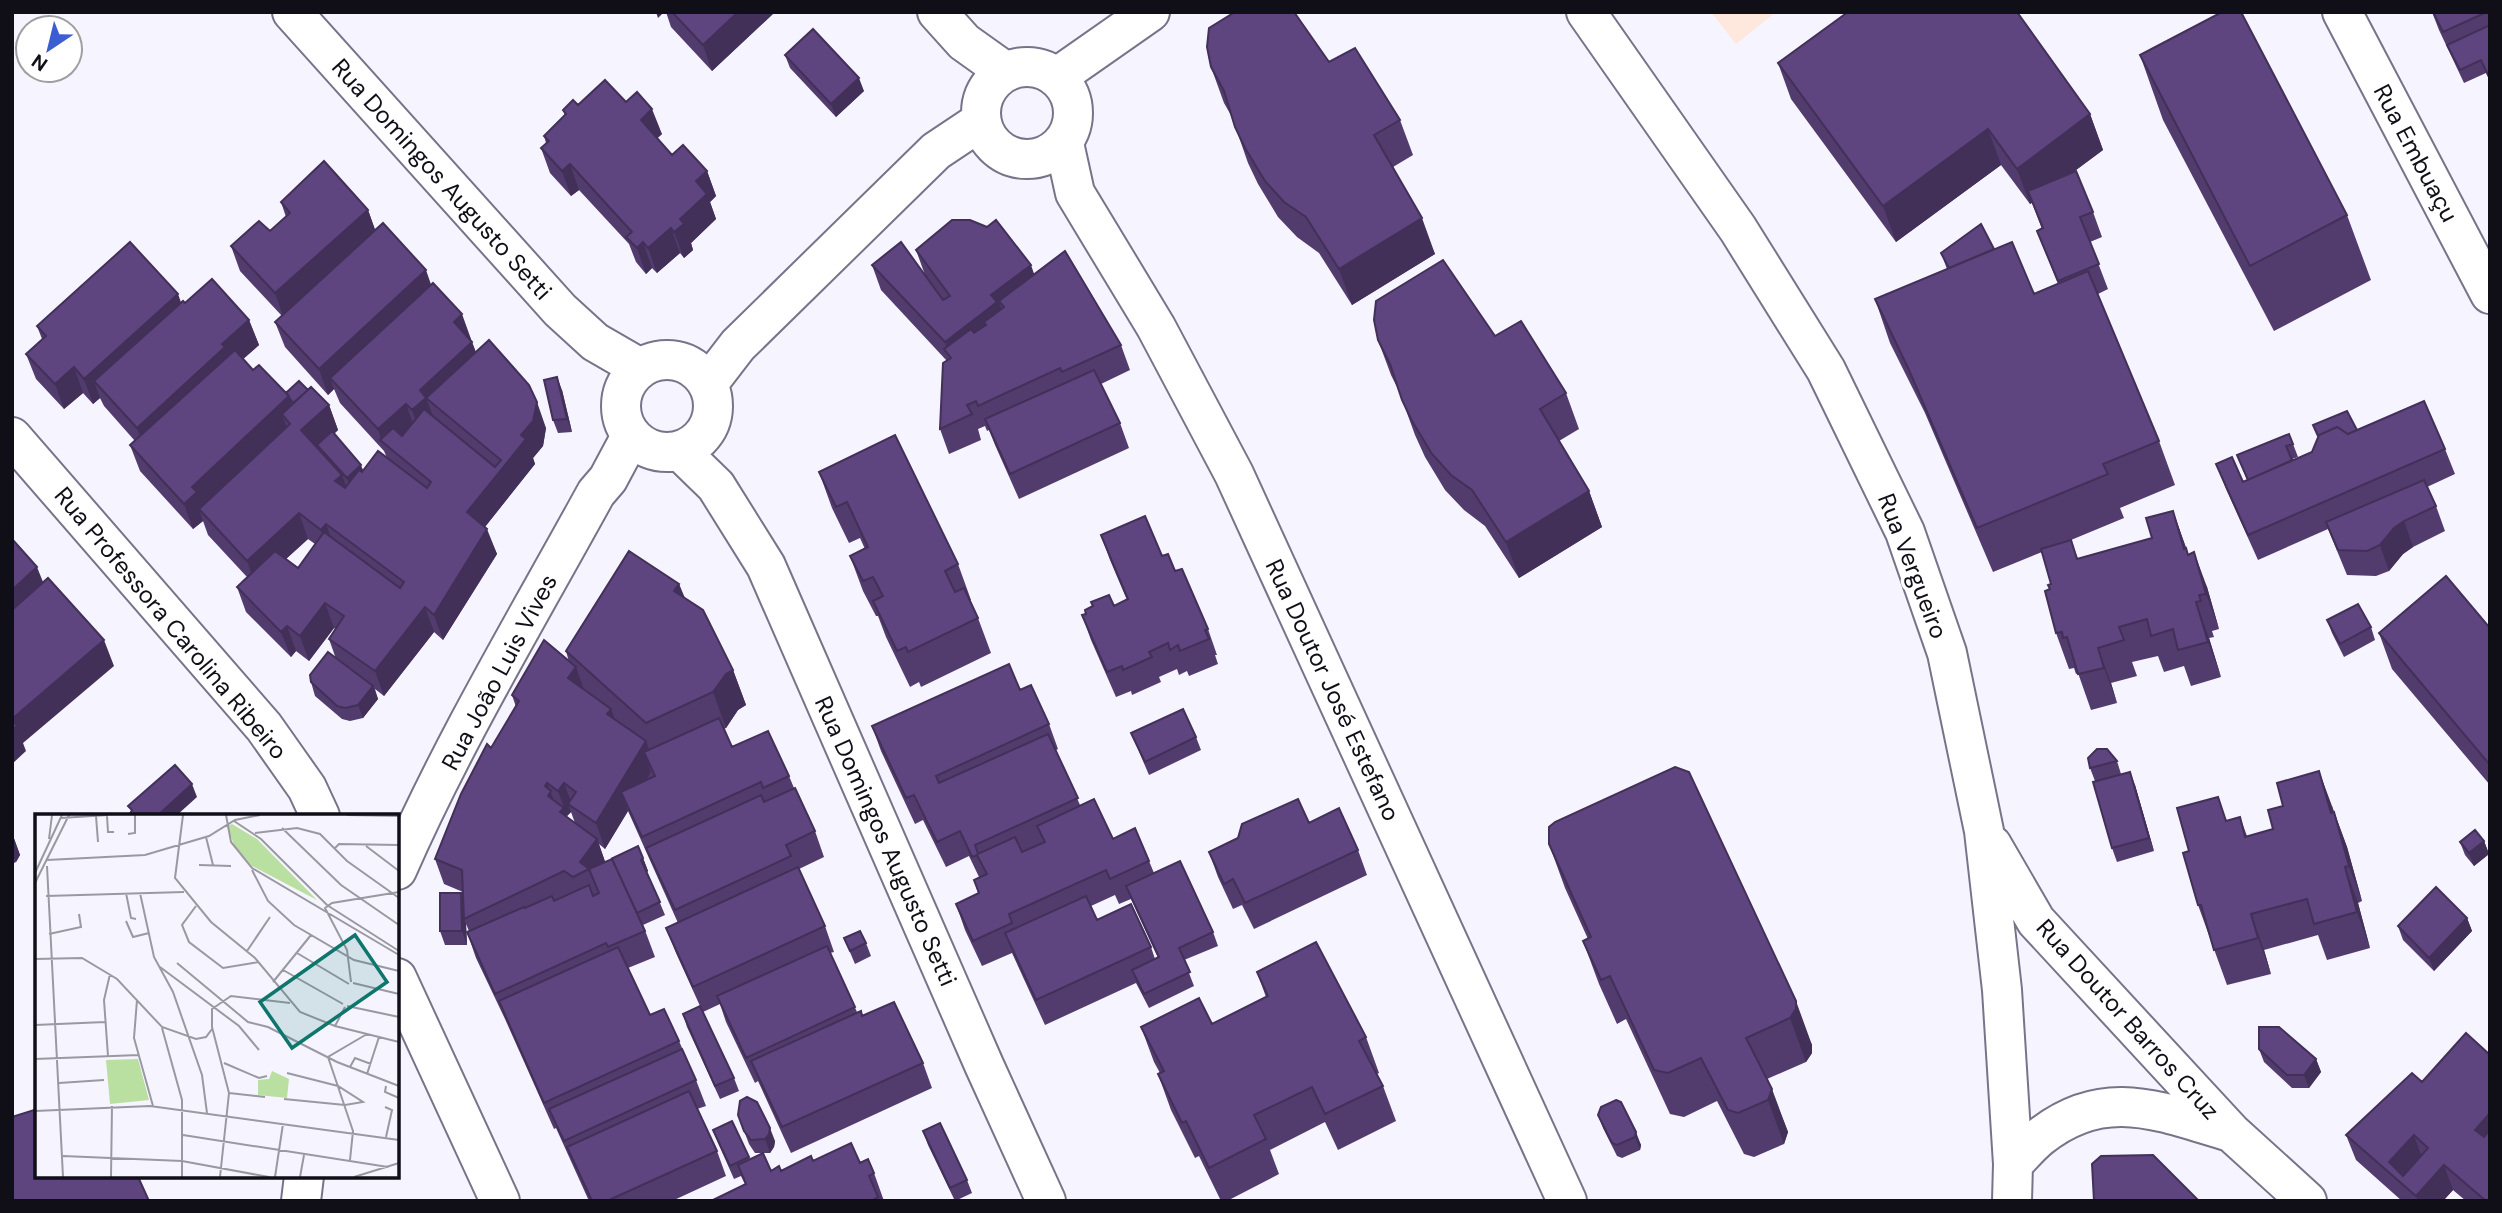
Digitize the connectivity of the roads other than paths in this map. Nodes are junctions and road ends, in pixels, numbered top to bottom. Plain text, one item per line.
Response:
1 (292, 12) edge
2 (937, 12) edge
3 (1150, 12) edge
4 (1586, 12) edge
5 (2343, 12) edge
6 (1057, 77) junction
7 (1011, 123) junction
8 (2490, 293) edge
9 (699, 375) junction
10 (631, 378) junction
11 (12, 437) edge
12 (667, 443) junction
13 (319, 814) edge
14 (1984, 831) junction
15 (399, 865) edge
16 (399, 982) edge
17 (2231, 1132) junction
18 (304, 1178) edge
19 (2012, 1182) edge
20 (301, 1201) edge
21 (500, 1201) edge
22 (1046, 1201) edge
23 (1567, 1201) edge
24 (2307, 1201) edge

1 - 10 street, Rua Domingos Augusto Setti
2 - 7 street, Rua Doutor José Estefano
3 - 6 street
4 - 14 street, Rua Vergueiro
5 - 8 street, Rua Embuaçu
6 - 7 street
6 - 7 street
7 - 9 street
7 - 23 street, Rua Doutor José Estefano
9 - 10 street
9 - 12 street
10 - 12 street
11 - 13 street, Rua Professora Carolina Ribeiro
12 - 15 street, Rua João Luis Vives
12 - 22 street, Rua Domingos Augusto Setti
14 - 17 street, Rua Doutor Barros Cruz
14 - 19 street, Rua Vergueiro
16 - 21 street
17 - 19 street, Rua Doutor Barros Cruz
17 - 24 street, Rua Doutor Barros Cruz
18 - 20 street

